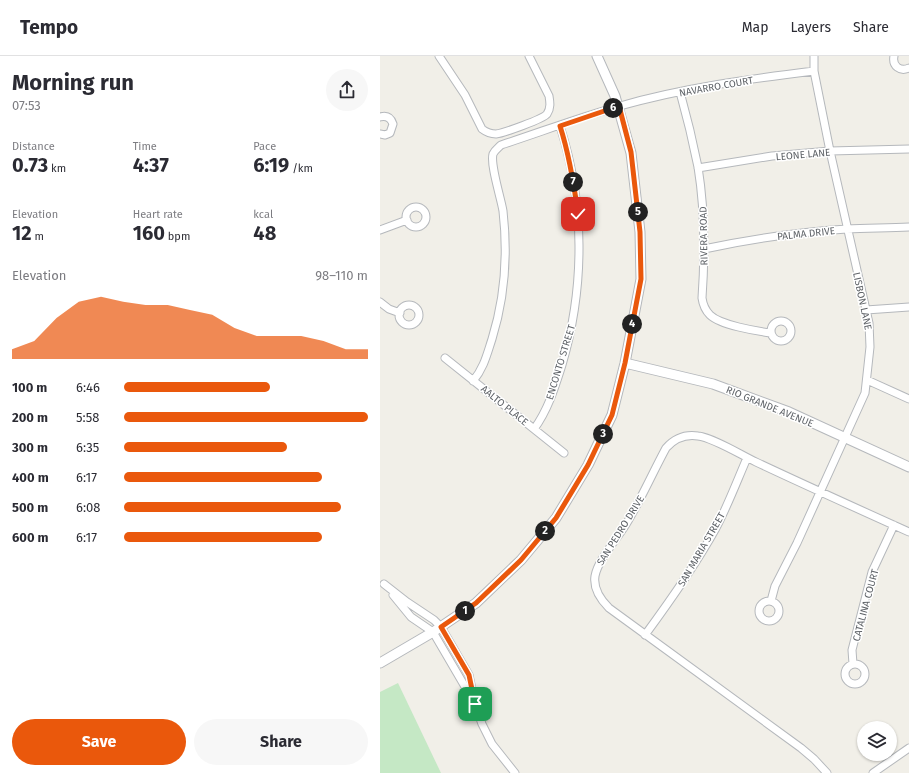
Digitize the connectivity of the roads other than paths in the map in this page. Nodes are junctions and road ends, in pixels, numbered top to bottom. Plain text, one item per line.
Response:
1 (440, 56) edge
2 (529, 56) edge
3 (597, 56) edge
4 (814, 56) edge
5 (894, 56) edge
6 (909, 68) edge
7 (814, 71) junction
8 (680, 92) junction
9 (619, 106) junction
10 (380, 117) edge
11 (560, 126) junction
12 (380, 134) edge
13 (909, 149) edge
14 (830, 151) junction
15 (698, 168) junction
16 (407, 220) dead end
17 (909, 227) edge
18 (848, 229) junction
19 (380, 230) edge
20 (704, 249) junction
21 (380, 302) edge
22 (909, 307) edge
23 (866, 310) junction
24 (400, 313) dead end
25 (771, 333) dead end
26 (445, 358) dead end
27 (625, 363) junction
28 (867, 380) junction
29 (473, 381) junction
30 (909, 399) edge
31 (534, 429) junction
32 (845, 438) junction
33 (564, 453) dead end
34 (747, 458) junction
35 (909, 467) edge
36 (821, 492) junction
37 (894, 525) junction
38 (909, 532) edge
39 (382, 582) edge
40 (771, 601) dead end
41 (441, 627) junction
42 (433, 632) junction
43 (645, 635) junction
44 (380, 663) edge
45 (853, 664) dead end
46 (475, 704) junction
47 (909, 748) edge
48 (515, 773) edge
49 (827, 773) edge
50 (873, 773) edge

1 - 2 street
3 - 9 street
4 - 7 street, LISBON LANE
5 - 6 street
7 - 8 street, NAVARRO COURT
7 - 14 street, LISBON LANE
8 - 9 street, NAVARRO COURT
8 - 15 street, RIVERA ROAD
9 - 11 street, NAVARRO COURT
9 - 27 street
10 - 12 street
11 - 29 street, NAVARRO COURT
11 - 31 street, ENCONTO STREET
13 - 14 street, LEONE LANE
14 - 15 street, LEONE LANE
14 - 18 street, LISBON LANE
15 - 20 street, RIVERA ROAD
16 - 19 street
17 - 18 street, PALMA DRIVE
18 - 20 street, PALMA DRIVE
18 - 23 street, LISBON LANE
20 - 25 street, RIVERA ROAD
21 - 24 street
22 - 23 street
23 - 28 street, LISBON LANE
26 - 29 street, AALTO PLACE
27 - 32 street, RIO GRANDE AVENUE
27 - 41 street
28 - 30 street
28 - 32 street, LISBON LANE
29 - 31 street, AALTO PLACE
31 - 33 street, AALTO PLACE
32 - 35 street, RIO GRANDE AVENUE
32 - 36 street, LISBON LANE
34 - 36 street, SAN PEDRO DRIVE
34 - 43 street, SAN MARIA STREET
34 - 43 street, SAN PEDRO DRIVE
36 - 37 street, SAN PEDRO DRIVE
36 - 40 street, LISBON LANE
37 - 38 street, SAN PEDRO DRIVE
37 - 45 street, CATALINA COURT
39 - 41 street
39 - 42 street
41 - 42 street
41 - 46 street
42 - 44 street
42 - 46 street
43 - 49 street, SAN PEDRO DRIVE
46 - 48 street
47 - 50 street

